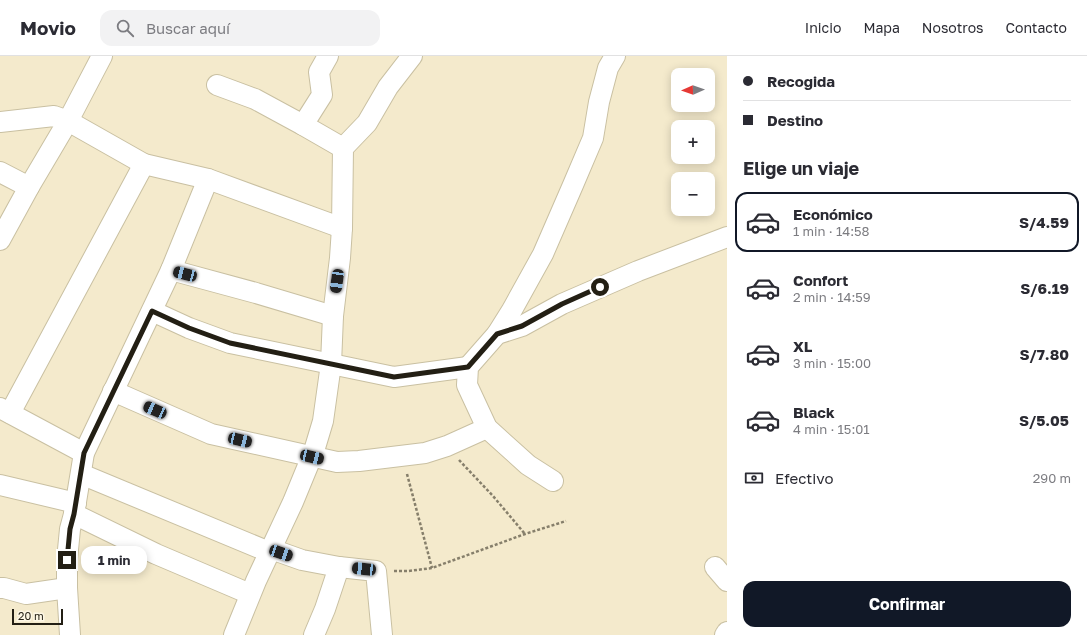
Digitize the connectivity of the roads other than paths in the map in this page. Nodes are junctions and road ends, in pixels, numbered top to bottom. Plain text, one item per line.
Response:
1 (102, 56) edge
2 (328, 56) edge
3 (412, 56) edge
4 (615, 56) edge
5 (217, 85) dead end
6 (68, 121) junction
7 (0, 122) edge
8 (303, 125) junction
9 (343, 148) junction
10 (144, 164) junction
11 (0, 172) edge
12 (208, 180) junction
13 (29, 187) junction
14 (342, 228) junction
15 (727, 237) edge
16 (0, 240) edge
17 (171, 270) junction
18 (152, 311) junction
19 (332, 316) junction
20 (497, 334) junction
21 (331, 364) junction
22 (468, 367) junction
23 (113, 391) junction
24 (5, 411) edge
25 (487, 428) junction
26 (84, 453) junction
27 (312, 457) junction
28 (81, 474) junction
29 (553, 481) dead end
30 (0, 484) edge
31 (75, 508) junction
32 (270, 551) junction
33 (339, 567) junction
34 (0, 588) edge
35 (67, 588) junction
36 (250, 594) junction
37 (727, 632) edge
38 (70, 635) edge
39 (234, 635) edge
40 (314, 635) edge
41 (382, 635) edge
42 (725, 635) edge

1 - 6 street
2 - 8 street
3 - 9 street
4 - 20 street
5 - 8 street
6 - 7 street
6 - 10 street
6 - 13 street
8 - 9 street
9 - 14 street
10 - 12 street
10 - 24 street
11 - 13 street
12 - 14 street
12 - 17 street
13 - 16 street
14 - 19 street
15 - 20 street
17 - 18 street
17 - 19 street
18 - 21 street
18 - 23 street
19 - 21 street
20 - 22 street
21 - 22 street
21 - 27 street
22 - 25 street
23 - 26 street
23 - 27 street
24 - 26 street
25 - 27 street
25 - 29 street
26 - 28 street
27 - 32 street
28 - 31 street
28 - 32 street
30 - 31 street
31 - 35 street
31 - 36 street
32 - 33 street
32 - 36 street
33 - 40 street
33 - 41 street
34 - 35 street
35 - 38 street
36 - 39 street
37 - 42 street

